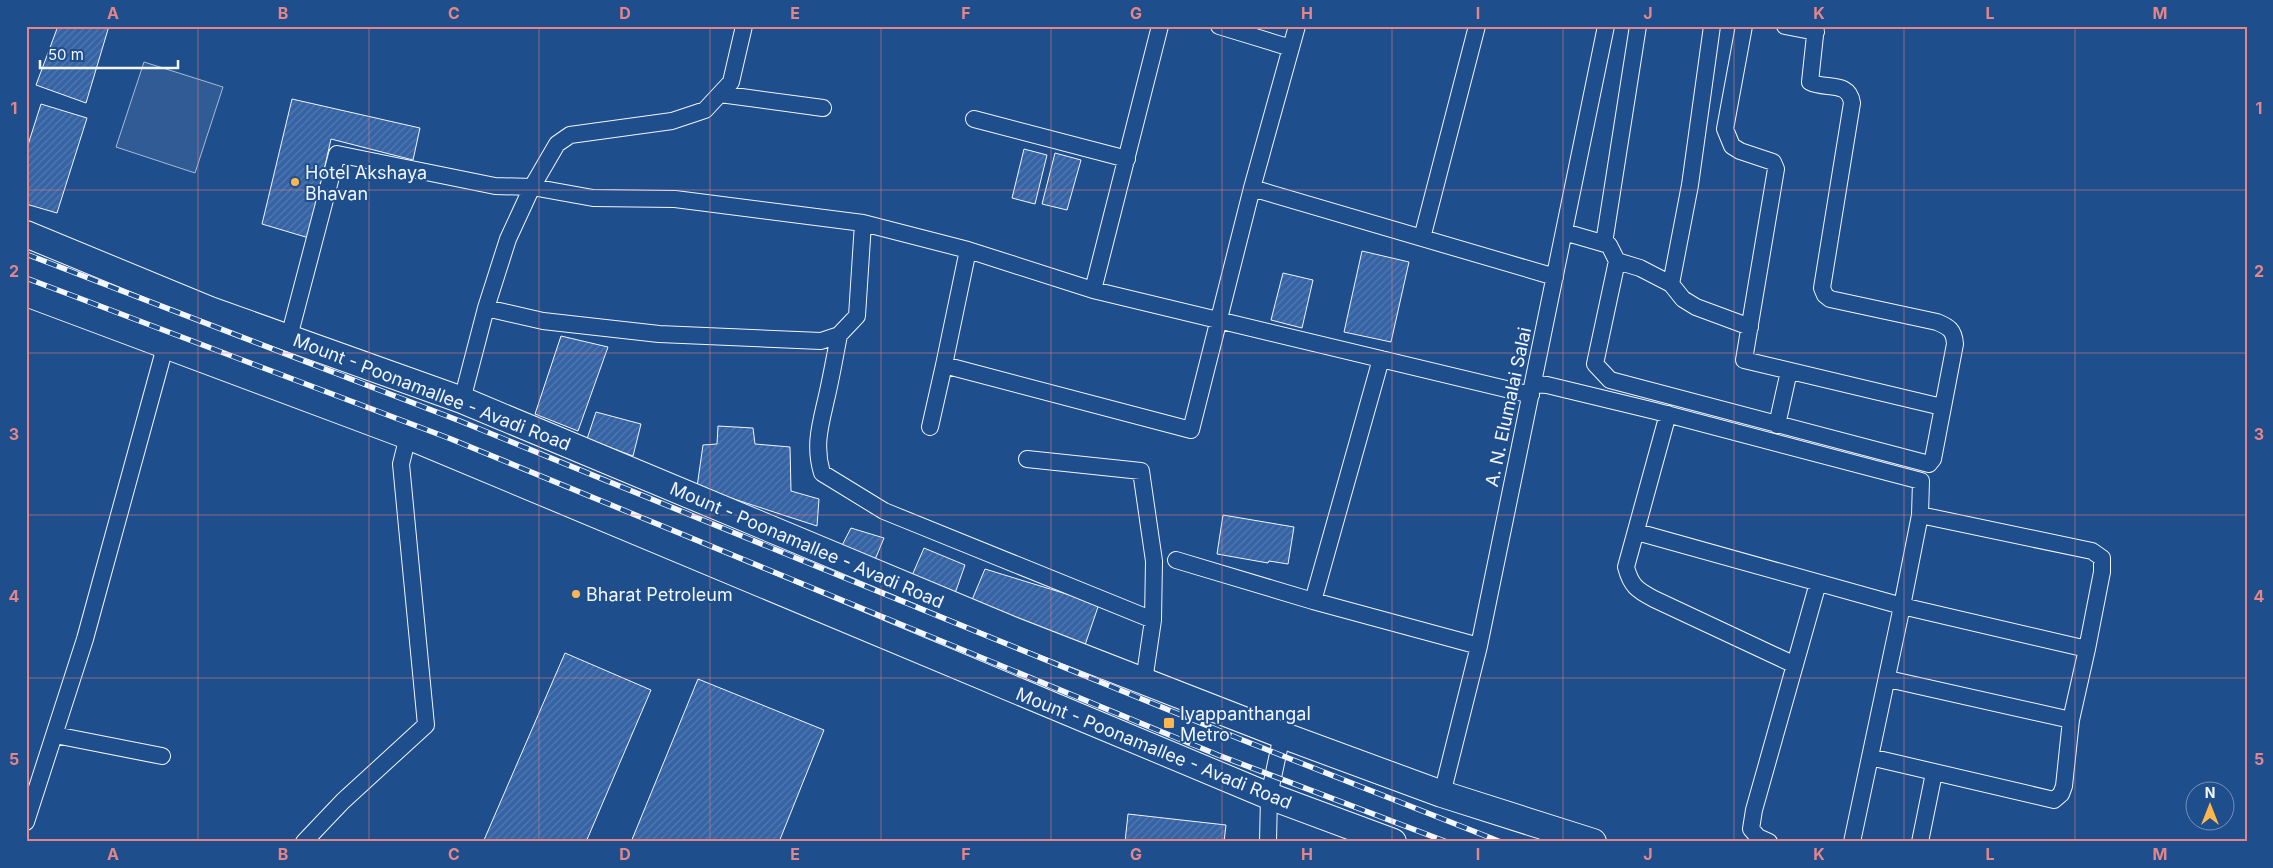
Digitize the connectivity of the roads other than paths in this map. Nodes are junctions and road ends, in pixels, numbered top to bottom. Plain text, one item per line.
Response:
1 (744, 26) edge
2 (1160, 26) edge
3 (1219, 26) edge
4 (1297, 26) edge
5 (1477, 26) edge
6 (1606, 26) edge
7 (1638, 26) edge
8 (1712, 26) edge
9 (1744, 26) edge
10 (1785, 26) edge
11 (1816, 29) edge
12 (1291, 48) junction
13 (720, 94) junction
14 (823, 108) dead end
15 (974, 119) dead end
16 (1127, 159) junction
17 (532, 187) junction
18 (1252, 188) junction
19 (863, 223) junction
20 (1564, 232) junction
21 (26, 234) edge
22 (1422, 238) junction
23 (1604, 243) junction
24 (968, 250) junction
25 (1617, 261) junction
26 (1555, 277) junction
27 (1671, 284) junction
28 (1093, 290) junction
29 (26, 293) edge
30 (486, 308) junction
31 (1220, 320) junction
32 (1750, 327) junction
33 (839, 335) junction
34 (289, 336) junction
35 (165, 347) junction
36 (1381, 359) junction
37 (944, 365) junction
38 (1789, 371) junction
39 (1532, 390) junction
40 (462, 400) junction
41 (1942, 407) junction
42 (1668, 414) junction
43 (1777, 425) junction
44 (930, 427) dead end
45 (408, 436) junction
46 (1027, 459) dead end
47 (1920, 515) junction
48 (1637, 532) junction
49 (1176, 560) dead end
50 (1818, 582) junction
51 (1314, 601) junction
52 (1902, 606) junction
53 (1153, 620) junction
54 (1479, 646) junction
55 (2087, 649) junction
56 (1795, 665) junction
57 (1888, 679) junction
58 (1144, 681) junction
59 (2071, 720) junction
60 (55, 735) junction
61 (1282, 735) junction
62 (162, 756) dead end
63 (1870, 757) junction
64 (1934, 773) junction
65 (1442, 794) junction
66 (1269, 796) junction
67 (26, 822) edge
68 (304, 842) edge
69 (1268, 842) edge
70 (1393, 842) edge
71 (1593, 842) edge
72 (1768, 842) edge
73 (1852, 842) edge
74 (1920, 842) edge

1 - 13 street
2 - 16 street
3 - 12 street
4 - 12 street
5 - 22 street
6 - 20 street, A. N. Elumalai Salai
7 - 23 street
8 - 27 street
9 - 32 street
10 - 11 street
11 - 41 street
12 - 18 street
13 - 14 street
13 - 17 street
15 - 16 street
16 - 28 street
17 - 19 street
17 - 30 street
17 - 34 street
18 - 22 street
18 - 31 street
19 - 24 street
19 - 33 street
20 - 23 street
20 - 26 street, A. N. Elumalai Salai
21 - 34 main road, Mount - Poonamallee - Avadi Road
22 - 26 street
23 - 25 street
24 - 28 street
24 - 37 street
25 - 27 street
25 - 43 street
26 - 39 street, A. N. Elumalai Salai
27 - 32 street
28 - 31 street
29 - 35 main road, Mount - Poonamallee - Avadi Road
30 - 33 street
30 - 40 street
31 - 36 street
31 - 37 street
32 - 38 street
33 - 53 street
34 - 40 main road, Mount - Poonamallee - Avadi Road
35 - 45 main road, Mount - Poonamallee - Avadi Road
35 - 60 street
36 - 39 street
36 - 51 street
37 - 44 street
38 - 41 street
38 - 43 street
39 - 42 street
39 - 54 street, A. N. Elumalai Salai
40 - 58 main road, Mount - Poonamallee - Avadi Road
41 - 43 street
42 - 47 street
42 - 48 street
45 - 66 main road, Mount - Poonamallee - Avadi Road
45 - 68 street
46 - 53 street
47 - 52 street
47 - 55 street
48 - 50 street
48 - 56 street
49 - 51 street
50 - 52 street
50 - 56 street
51 - 54 street
52 - 55 street
52 - 57 street
53 - 58 street
54 - 65 street, A. N. Elumalai Salai
55 - 59 street
56 - 72 street
57 - 59 street
57 - 63 street
58 - 61 main road, Mount - Poonamallee - Avadi Road
59 - 64 street
60 - 62 street
60 - 67 street
61 - 65 main road, Mount - Poonamallee - Avadi Road
61 - 66 street
63 - 64 street
63 - 73 street
64 - 74 street
65 - 71 main road, Mount - Poonamallee - Avadi Road
66 - 69 street
66 - 70 main road, Mount - Poonamallee - Avadi Road

